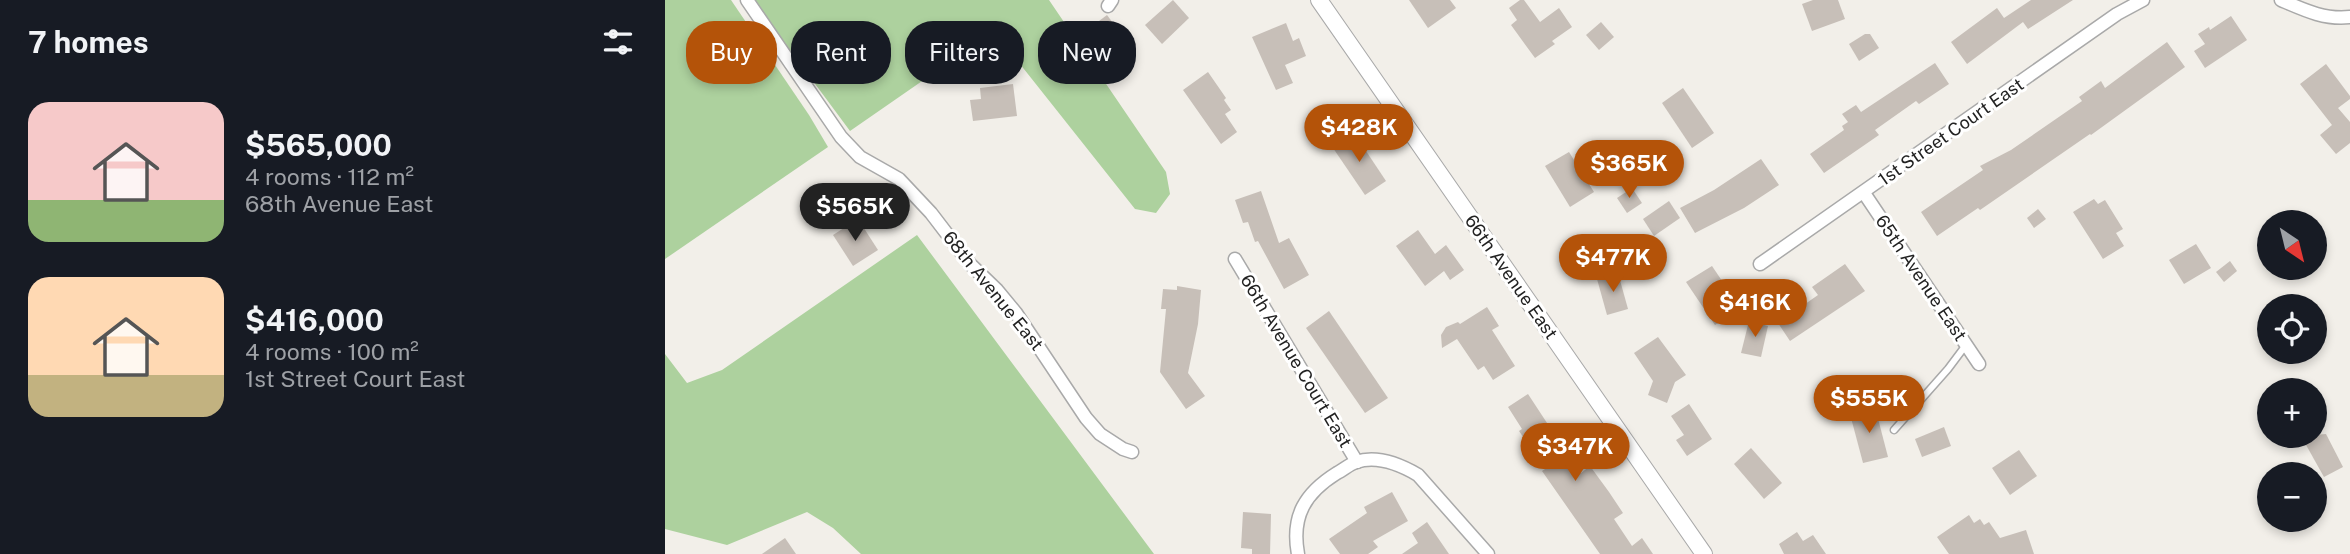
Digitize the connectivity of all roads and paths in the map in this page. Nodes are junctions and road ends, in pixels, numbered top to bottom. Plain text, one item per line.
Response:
1 (747, 0) edge
2 (1319, 0) edge
3 (2143, 0) edge
4 (2281, 0) edge
5 (2350, 17) edge
6 (1864, 193) junction
7 (1235, 259) dead end
8 (1760, 264) dead end
9 (1966, 345) junction
10 (1979, 364) dead end
11 (1894, 430) dead end
12 (1132, 452) dead end
13 (1357, 462) junction
14 (1298, 554) edge
15 (1487, 554) edge
16 (1704, 554) edge

1 - 12 street, 68th Avenue East
2 - 16 street, 66th Avenue East
3 - 6 street, 1st Street Court East
4 - 5 street
6 - 8 street, 1st Street Court East
6 - 9 street, 65th Avenue East
7 - 13 street, 66th Avenue Court East
9 - 10 street, 65th Avenue East
9 - 11 lane
13 - 14 street
13 - 15 street, 66th Avenue Court East

